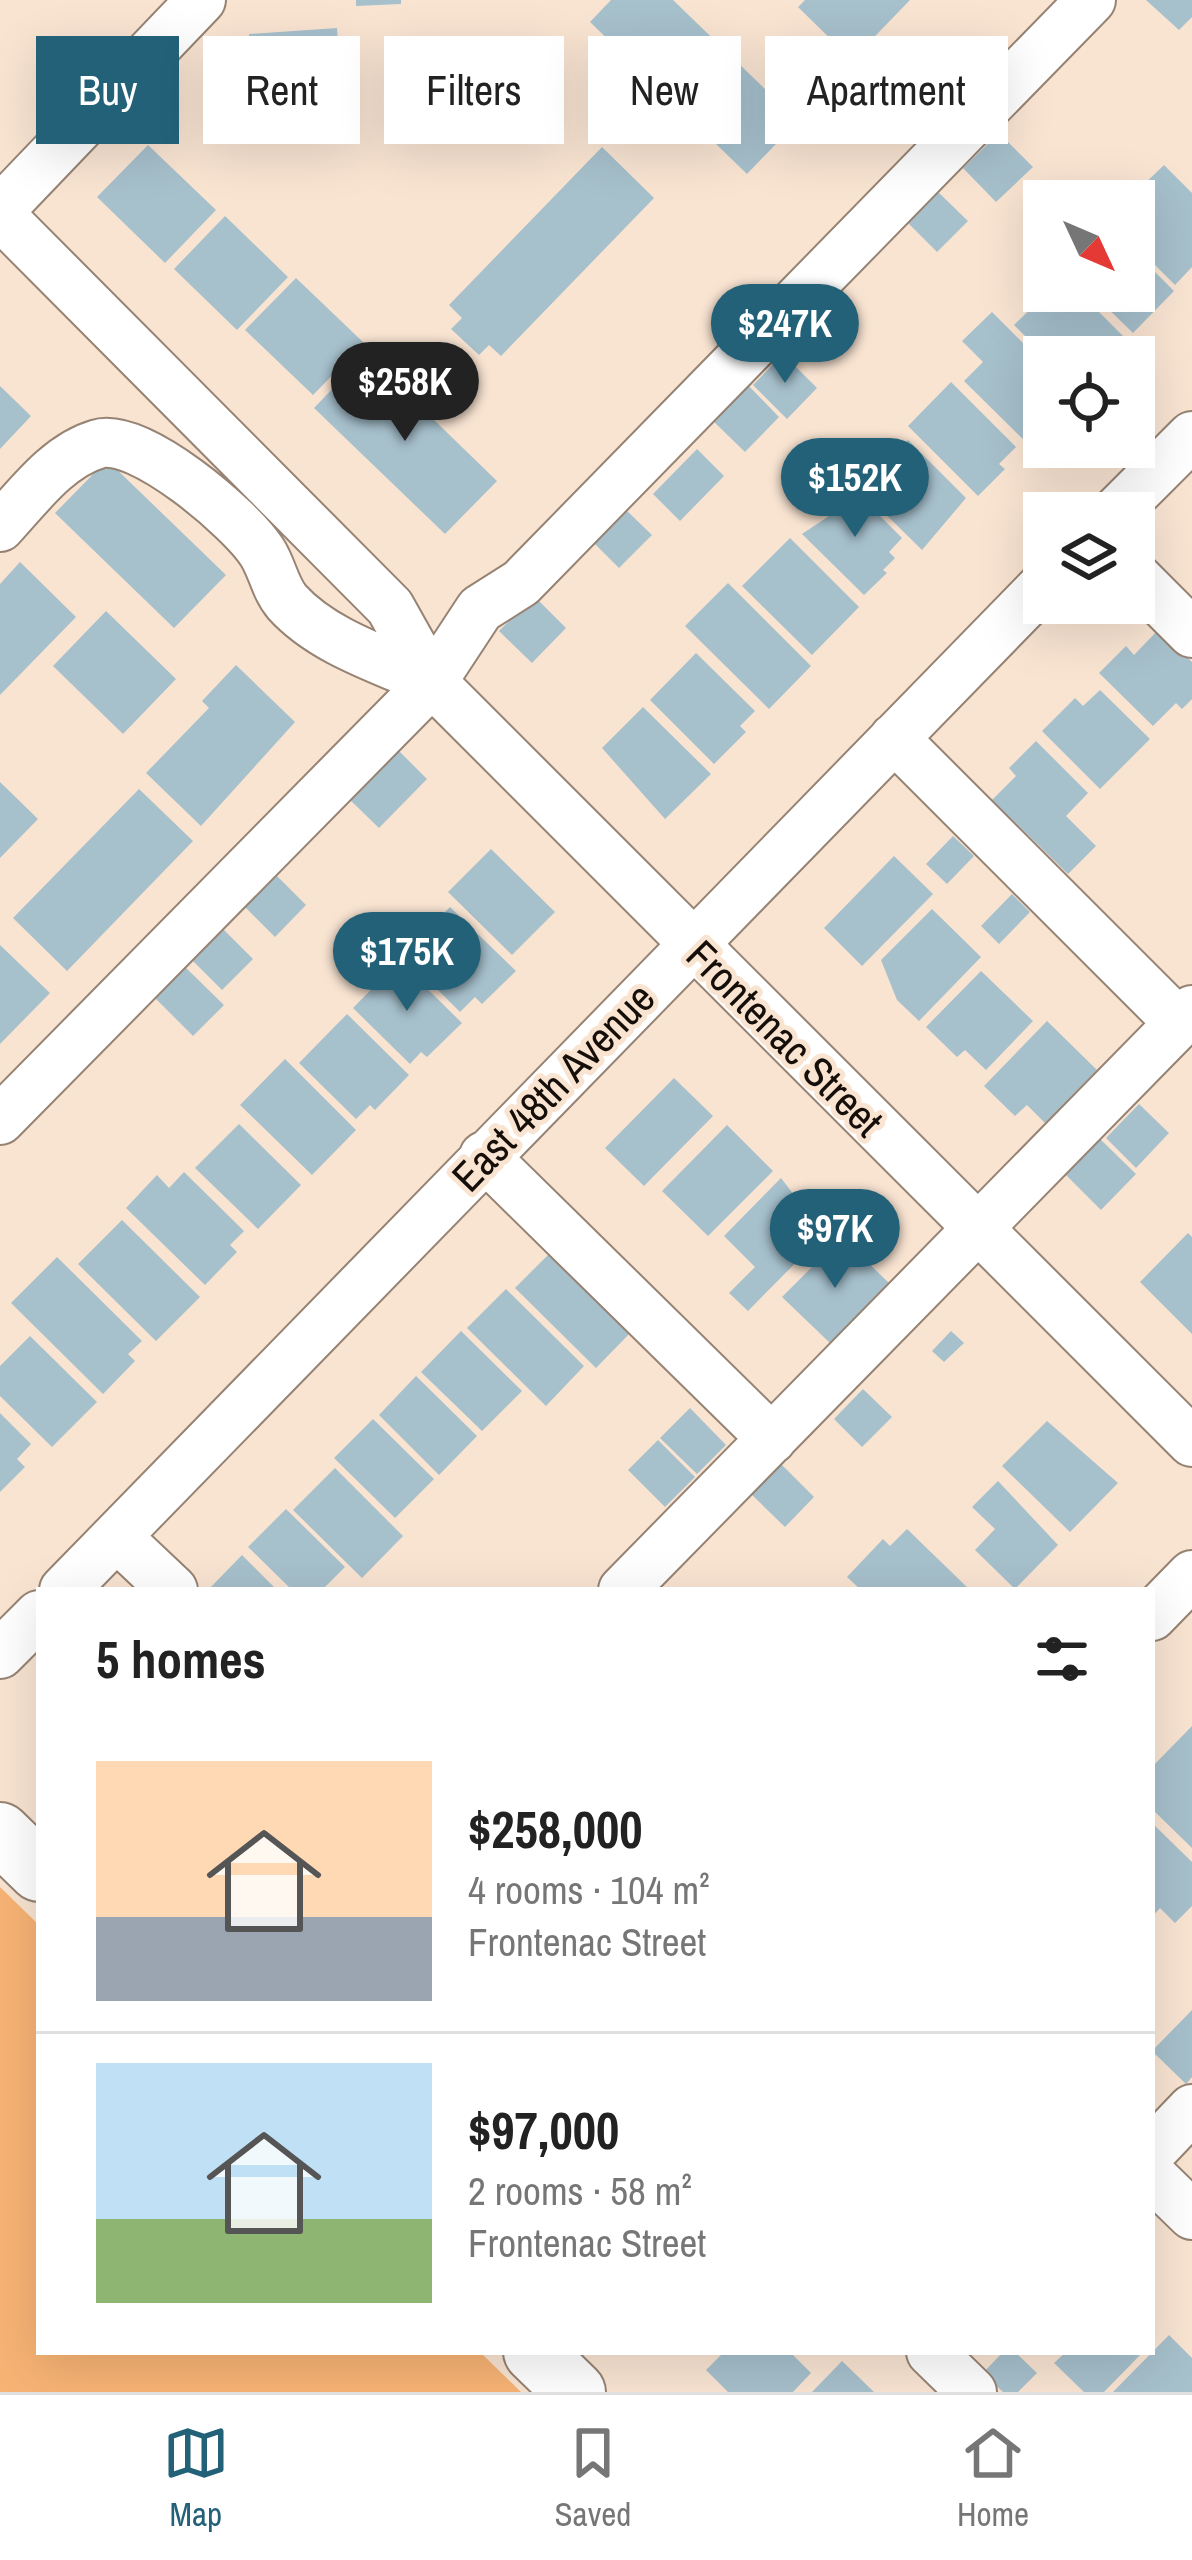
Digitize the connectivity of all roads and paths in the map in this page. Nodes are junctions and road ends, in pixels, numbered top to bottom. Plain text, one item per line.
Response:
1 (201, 0) edge
2 (1091, 0) edge
3 (0, 212) edge
4 (1192, 436) edge
5 (1136, 492) edge
6 (0, 526) edge
7 (1155, 596) edge
8 (1023, 606) edge
9 (1192, 633) edge
10 (432, 682) junction
11 (894, 738) junction
12 (692, 945) junction
13 (1186, 1016) edge
14 (0, 1120) edge
15 (484, 1156) junction
16 (977, 1232) junction
17 (772, 1439) junction
18 (1192, 1442) edge
19 (117, 1537) junction
20 (1192, 1575) edge
21 (67, 1587) edge
22 (170, 1587) edge
23 (626, 1587) edge
24 (1155, 1613) edge
25 (36, 1619) edge
26 (0, 1654) edge
27 (0, 1834) edge
28 (36, 1868) edge
29 (1192, 2109) edge
30 (1155, 2148) edge
31 (1155, 2179) edge
32 (1192, 2216) edge
33 (537, 2355) edge
34 (934, 2355) edge
35 (575, 2392) edge
36 (972, 2392) edge

1 - 3 street
2 - 10 street
3 - 10 street
4 - 5 street
6 - 10 street
7 - 9 street
8 - 11 street, East 48th Avenue
10 - 12 street, Frontenac Street
10 - 14 street
11 - 12 street, East 48th Avenue
11 - 13 street
12 - 15 street, East 48th Avenue
12 - 16 street, Frontenac Street
13 - 16 street
15 - 17 street
15 - 19 street, East 48th Avenue
16 - 17 street
16 - 18 street, Frontenac Street
17 - 23 street
19 - 21 street, East 48th Avenue
19 - 22 street
20 - 24 street
25 - 26 street
27 - 28 main road
29 - 30 street
31 - 32 street
33 - 35 main road
34 - 36 street

